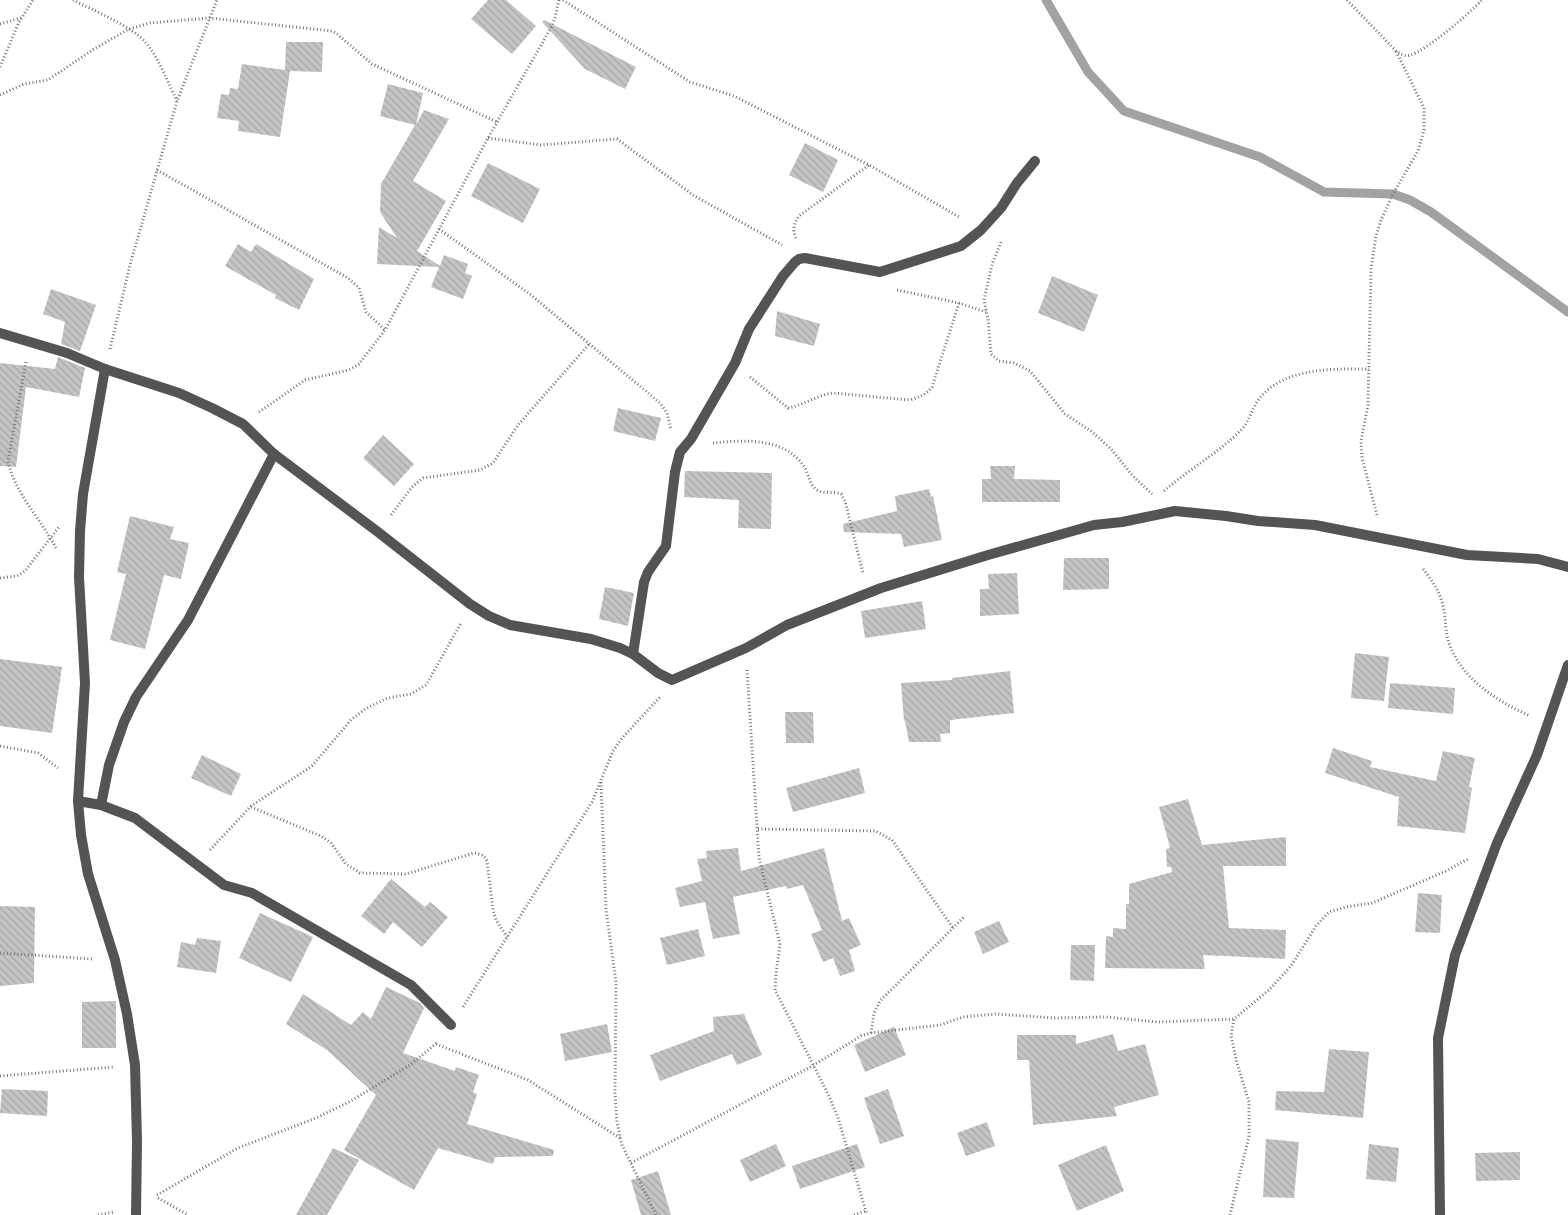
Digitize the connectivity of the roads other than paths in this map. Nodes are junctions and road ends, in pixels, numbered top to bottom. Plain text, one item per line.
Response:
1 (1035, 161) dead end
2 (0, 334) edge
3 (105, 369) junction
4 (274, 454) junction
5 (1568, 567) edge
6 (633, 654) junction
7 (1568, 665) edge
8 (78, 801) junction
9 (101, 805) junction
10 (452, 1025) road end
11 (136, 1215) edge
12 (1440, 1215) edge

1 - 6 street
2 - 3 street
3 - 4 street
3 - 8 street
4 - 6 street
4 - 9 street
5 - 6 street
7 - 12 street
8 - 9 street
8 - 11 street
9 - 10 street

